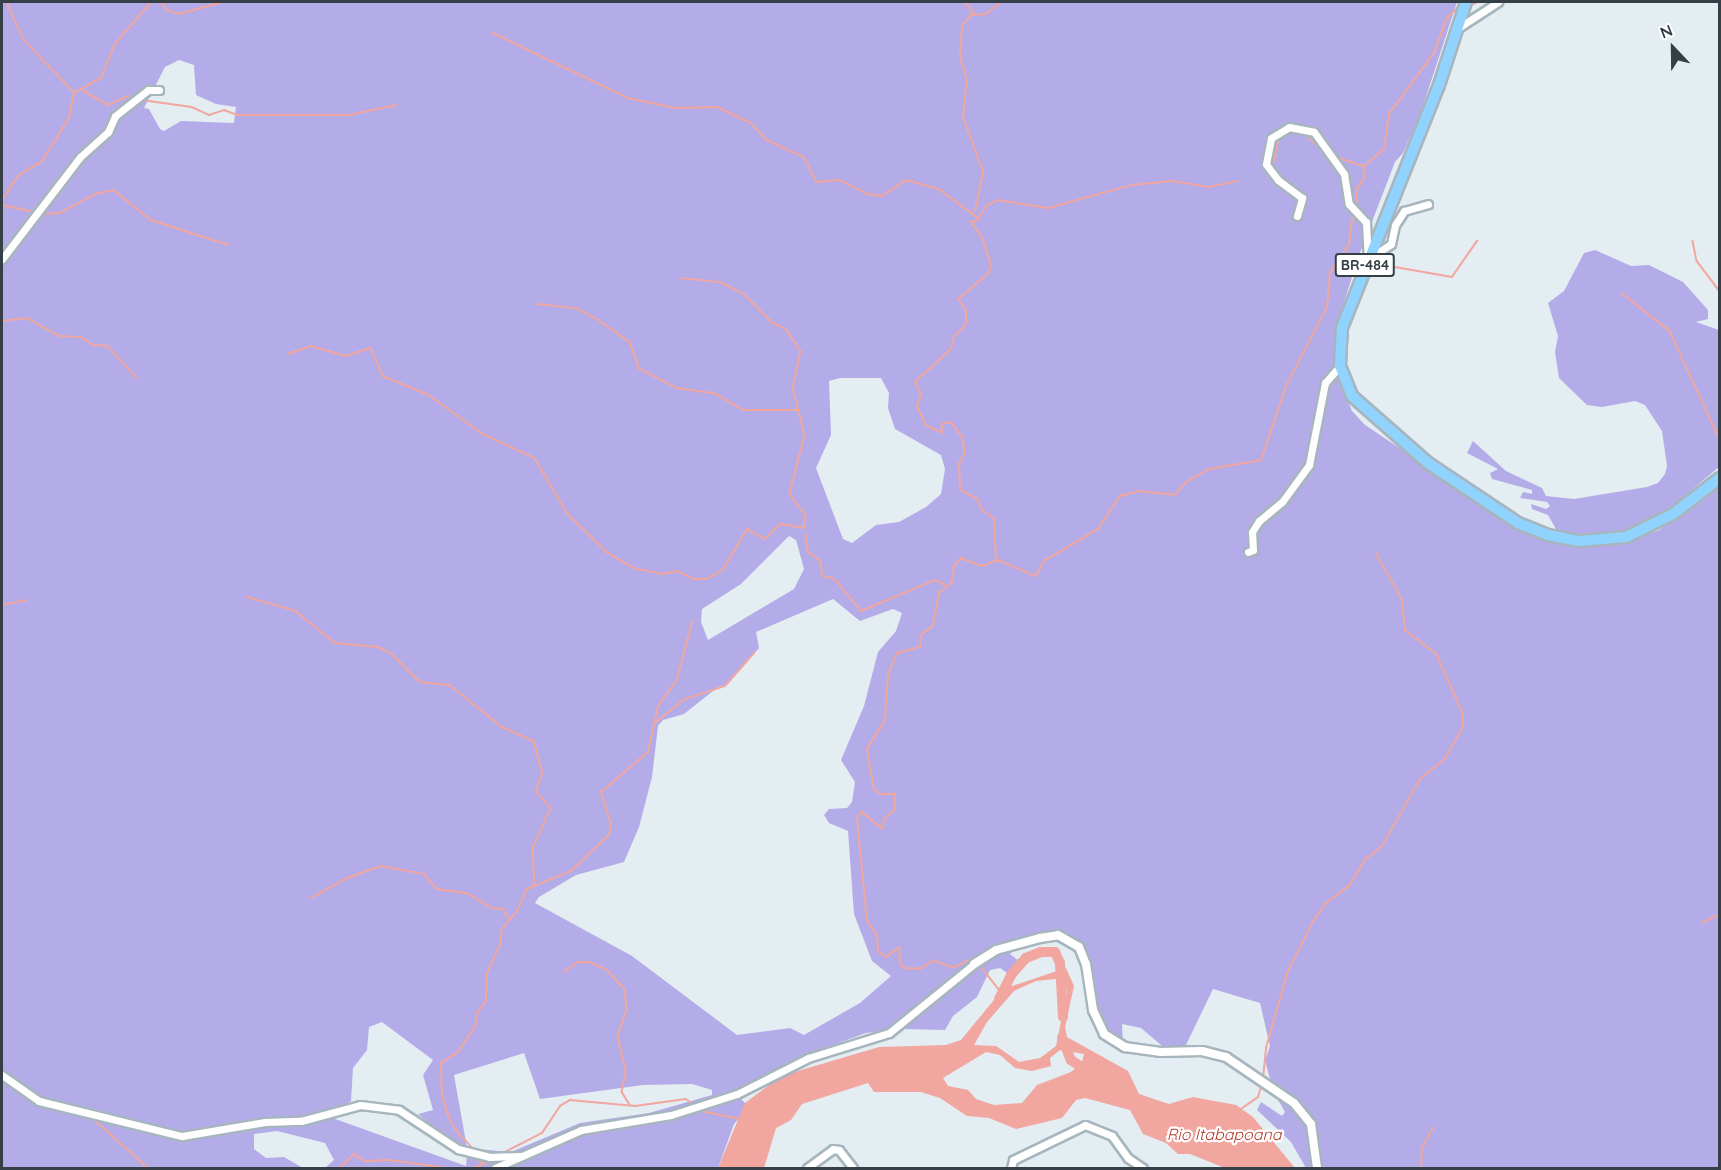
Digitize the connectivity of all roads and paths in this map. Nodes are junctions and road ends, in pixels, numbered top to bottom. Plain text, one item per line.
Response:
1 (1466, 2) edge
2 (1498, 2) edge
3 (1458, 28) junction
4 (159, 90) dead end
5 (1428, 204) dead end
6 (1297, 216) dead end
7 (2, 259) edge
8 (1368, 259) junction
9 (1340, 366) junction
10 (1719, 478) edge
11 (1248, 552) dead end
12 (976, 962) joint
13 (2, 1075) edge
14 (521, 1156) junction
15 (495, 1168) edge
16 (807, 1168) edge
17 (853, 1168) edge
18 (1011, 1168) edge
19 (1143, 1168) edge
20 (1317, 1168) edge

1 - 3 main road, BR-484
2 - 3 street
3 - 8 main road, BR-484
4 - 7 street
5 - 8 street
6 - 8 street
8 - 9 main road, BR-484
9 - 10 main road, BR-484
9 - 11 street
12 - 14 street
12 - 20 street
13 - 14 street
14 - 15 street
16 - 17 street
18 - 19 street

